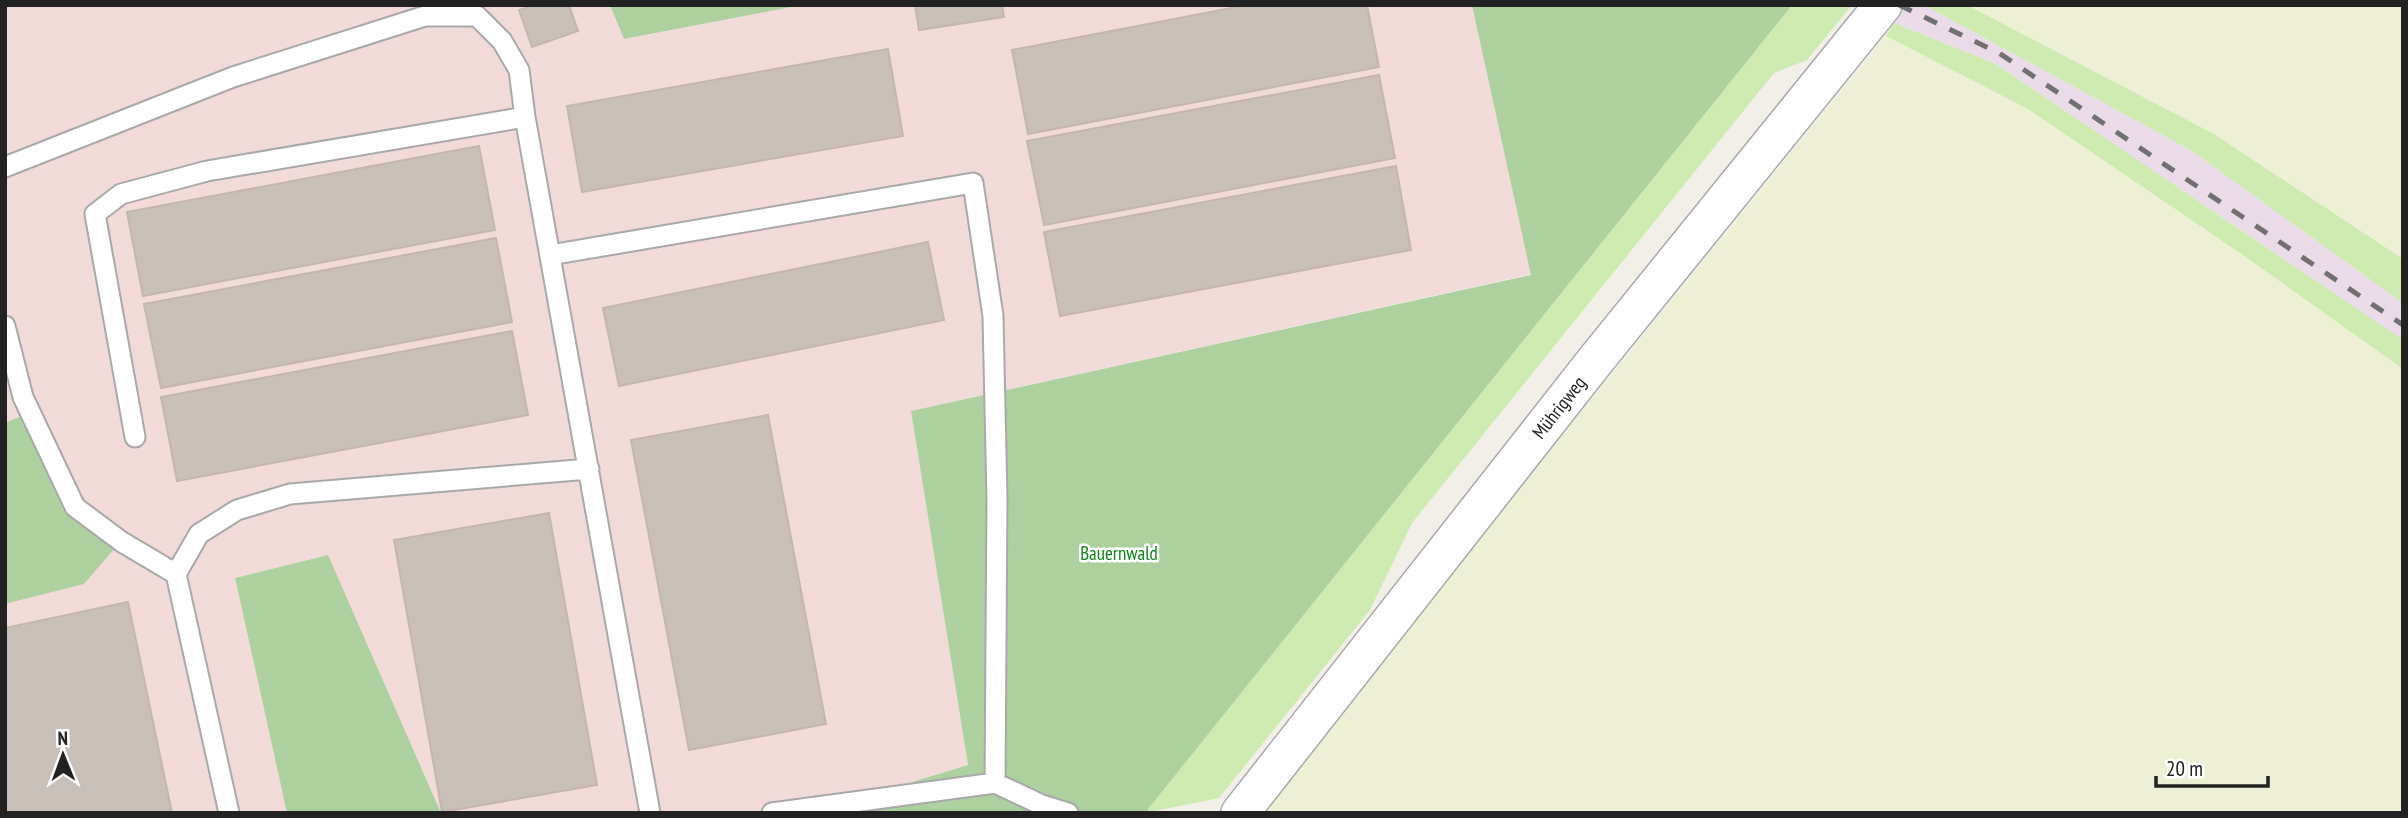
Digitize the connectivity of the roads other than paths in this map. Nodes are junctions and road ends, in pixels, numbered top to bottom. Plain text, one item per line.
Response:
1 (1883, 5) edge
2 (525, 117) junction
3 (5, 167) edge
4 (550, 255) junction
5 (5, 326) edge
6 (135, 437) dead end
7 (589, 468) junction
8 (176, 574) junction
9 (995, 783) junction
10 (229, 813) edge
11 (650, 813) edge
12 (772, 813) edge
13 (1068, 813) edge
14 (1240, 813) edge

1 - 14 street, Mührigweg
2 - 3 lane
2 - 4 lane
2 - 6 lane
4 - 7 lane
4 - 9 lane
5 - 8 lane
7 - 8 lane
7 - 11 lane
8 - 10 lane
9 - 12 lane
9 - 13 lane

